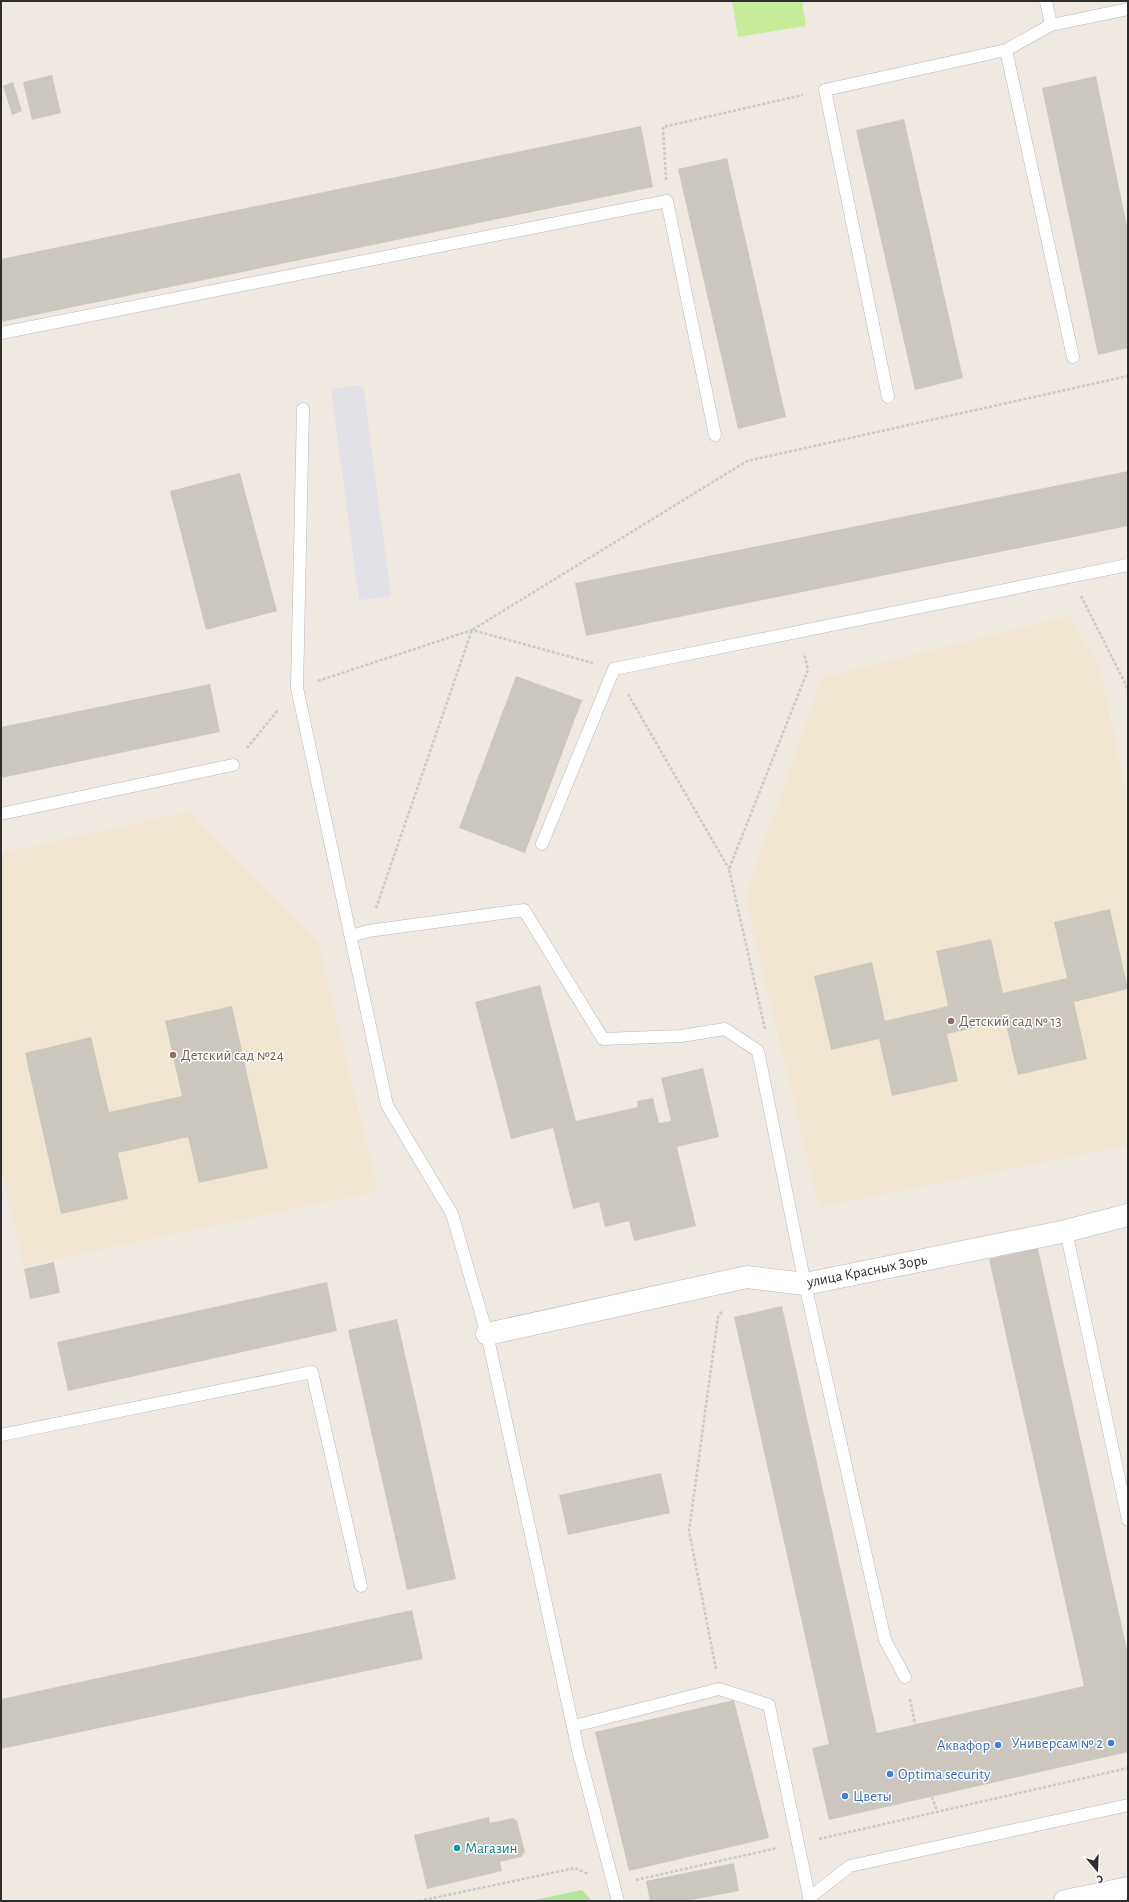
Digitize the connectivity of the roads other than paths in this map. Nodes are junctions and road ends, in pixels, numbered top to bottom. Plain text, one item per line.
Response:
1 (1046, 1) edge
2 (1128, 9) edge
3 (1051, 25) junction
4 (1006, 50) junction
5 (1, 333) edge
6 (1073, 357) dead end
7 (888, 397) dead end
8 (303, 409) dead end
9 (714, 435) dead end
10 (1128, 565) edge
11 (233, 765) road end
12 (1, 814) edge
13 (542, 844) dead end
14 (351, 936) junction
15 (1128, 1215) edge
16 (1066, 1231) junction
17 (805, 1284) junction
18 (487, 1334) junction
19 (1, 1435) edge
20 (1128, 1520) edge
21 (361, 1586) dead end
22 (905, 1677) dead end
23 (574, 1726) junction
24 (1128, 1805) edge
25 (1128, 1888) edge
26 (809, 1899) edge
27 (618, 1901) edge
28 (1065, 1901) edge

1 - 3 lane
2 - 3 lane
3 - 4 lane
4 - 6 lane
4 - 7 lane
5 - 9 lane
8 - 14 lane
10 - 13 lane
11 - 12 lane
14 - 17 lane
14 - 18 lane
15 - 16 street, улица Красных Зорь
16 - 17 street, улица Красных Зорь
16 - 20 lane
17 - 18 street, улица Красных Зорь
17 - 22 lane
18 - 23 lane
19 - 21 lane
23 - 26 lane
23 - 27 lane
24 - 26 lane
25 - 28 street

